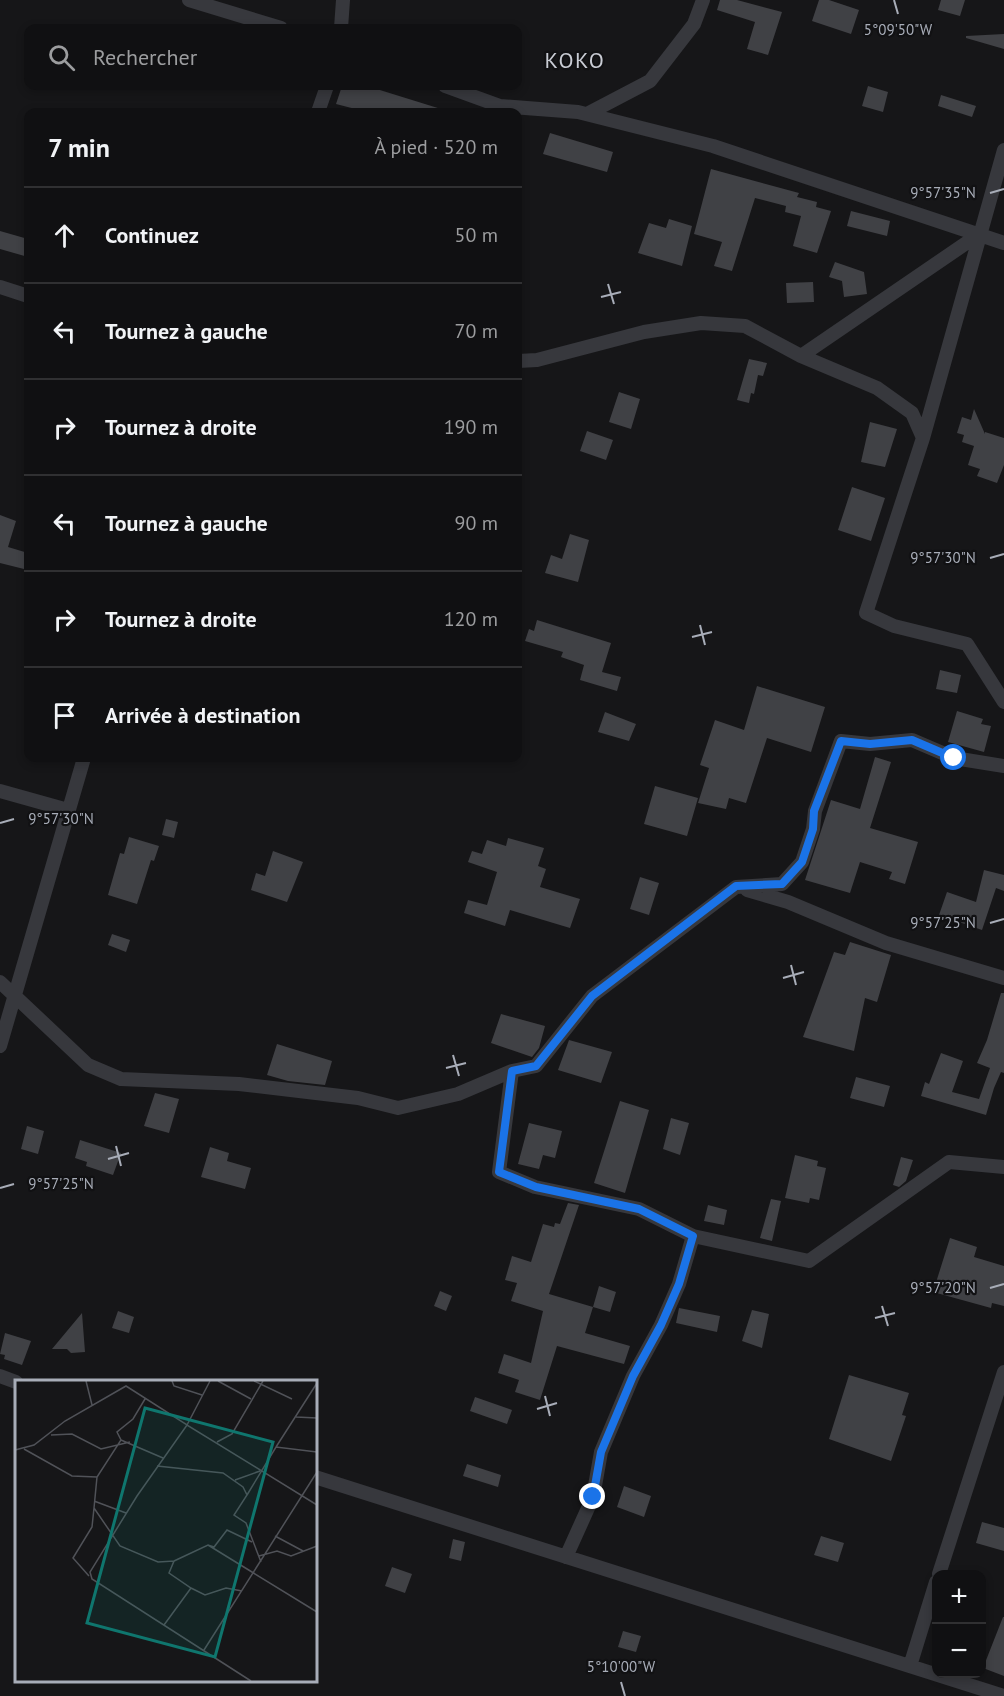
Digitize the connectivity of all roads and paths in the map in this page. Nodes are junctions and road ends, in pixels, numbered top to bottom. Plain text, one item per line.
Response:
1 (189, 0) edge
2 (343, 0) edge
3 (703, 0) edge
4 (268, 24) edge
5 (341, 24) edge
6 (326, 90) edge
7 (456, 90) edge
8 (319, 108) edge
9 (522, 108) edge
10 (522, 108) edge
11 (587, 114) junction
12 (1004, 150) edge
13 (978, 235) junction
14 (1004, 243) edge
15 (0, 287) edge
16 (24, 295) edge
17 (801, 356) junction
18 (522, 361) edge
19 (923, 438) junction
20 (1004, 702) edge
21 (83, 762) edge
22 (1004, 766) edge
23 (0, 791) edge
24 (68, 810) junction
25 (736, 886) junction
26 (1004, 978) edge
27 (0, 982) edge
28 (15, 994) junction
29 (0, 1046) edge
30 (512, 1071) junction
31 (1004, 1167) edge
32 (693, 1236) junction
33 (1004, 1372) edge
34 (0, 1376) edge
35 (15, 1382) edge
36 (316, 1477) edge
37 (566, 1557) junction
38 (941, 1570) edge
39 (932, 1595) edge
40 (910, 1666) junction
41 (1004, 1696) edge

1 - 4 street
2 - 5 street
3 - 11 street
6 - 8 street
7 - 9 street
10 - 11 street
11 - 13 street
12 - 13 street
13 - 14 street
13 - 17 street
13 - 19 street
15 - 16 street
17 - 18 street
17 - 19 street
19 - 20 street
21 - 24 street
22 - 25 street
23 - 24 street
24 - 28 street
25 - 26 street
25 - 30 street
27 - 28 street
28 - 29 street
28 - 30 street
30 - 32 street
31 - 32 street
32 - 37 street
33 - 38 street
34 - 35 street
36 - 37 street
37 - 40 street
39 - 40 street
40 - 41 street

